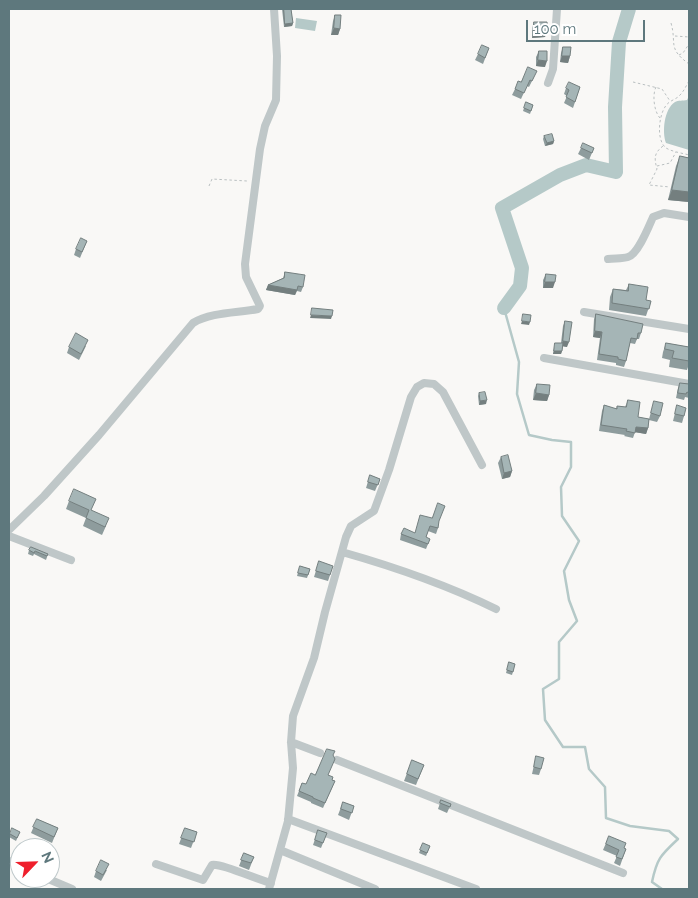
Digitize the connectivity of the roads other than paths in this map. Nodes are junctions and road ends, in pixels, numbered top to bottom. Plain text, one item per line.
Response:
1 (274, 9) edge
2 (557, 9) edge
3 (548, 83) dead end
4 (689, 217) edge
5 (608, 259) dead end
6 (584, 312) dead end
7 (689, 329) edge
8 (544, 358) dead end
9 (689, 384) edge
10 (482, 465) dead end
11 (10, 526) edge
12 (9, 536) edge
13 (342, 552) junction
14 (71, 560) dead end
15 (496, 610) dead end
16 (291, 742) junction
17 (320, 753) dead end
18 (337, 760) edge
19 (288, 819) junction
20 (280, 850) junction
21 (156, 864) dead end
22 (623, 873) dead end
23 (60, 884) edge
24 (270, 886) edge
25 (72, 889) edge
26 (375, 889) edge
27 (476, 889) edge

1 - 11 street
2 - 3 street
4 - 5 street
6 - 7 street
8 - 9 street
10 - 13 street
12 - 14 street
13 - 15 street
13 - 16 street
16 - 17 street
16 - 19 street
18 - 22 street
19 - 20 street
19 - 27 street
20 - 24 street
20 - 26 street
21 - 24 street
23 - 25 street

